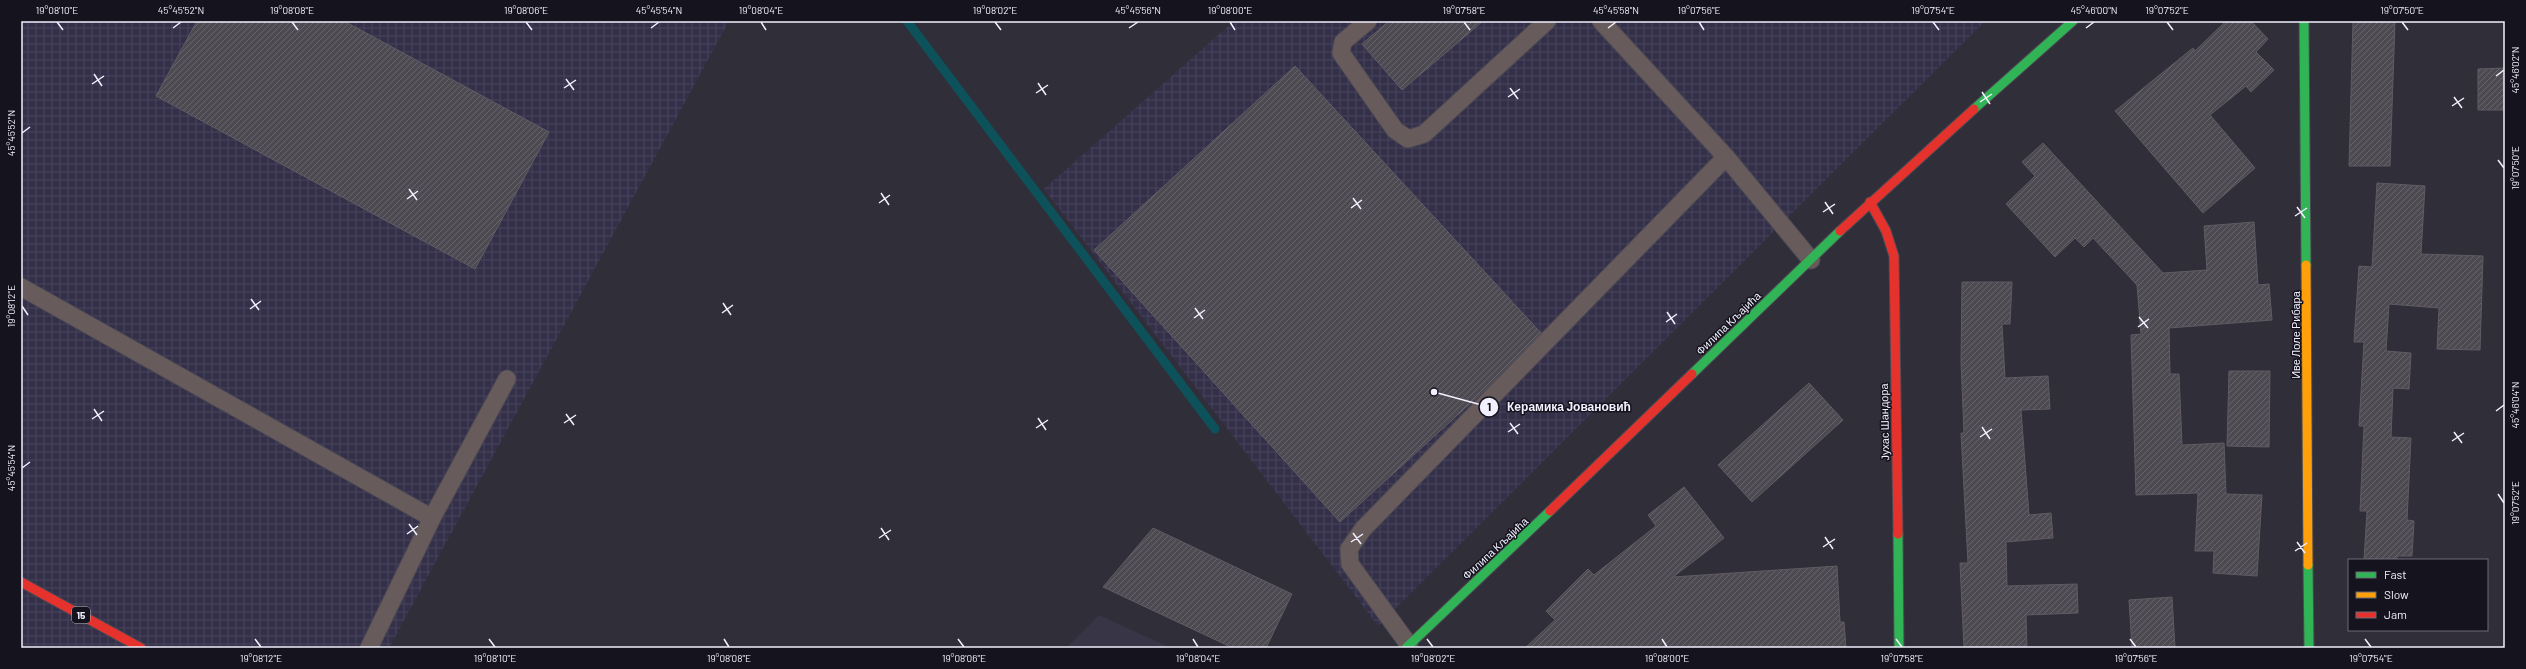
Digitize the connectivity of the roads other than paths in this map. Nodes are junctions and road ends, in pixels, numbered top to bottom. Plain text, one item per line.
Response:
1 (1368, 21) edge
2 (1547, 21) edge
3 (1601, 21) edge
4 (2073, 21) edge
5 (2304, 21) edge
6 (1726, 157) junction
7 (1870, 202) junction
8 (1810, 260) junction
9 (21, 287) edge
10 (507, 379) dead end
11 (432, 518) junction
12 (21, 582) edge
13 (1407, 647) edge
14 (141, 648) edge
15 (369, 648) edge
16 (1899, 648) edge
17 (2309, 648) edge

1 - 2 lane
3 - 6 lane
4 - 7 street, Филипа Кљајића
5 - 17 street, Иве Лоле Рибара
6 - 8 lane
6 - 13 lane
7 - 8 street, Филипа Кљајића
7 - 16 street, Јухас Шандора
8 - 13 street, Филипа Кљајића
9 - 11 lane
10 - 11 lane
11 - 15 lane
12 - 14 street, 15

